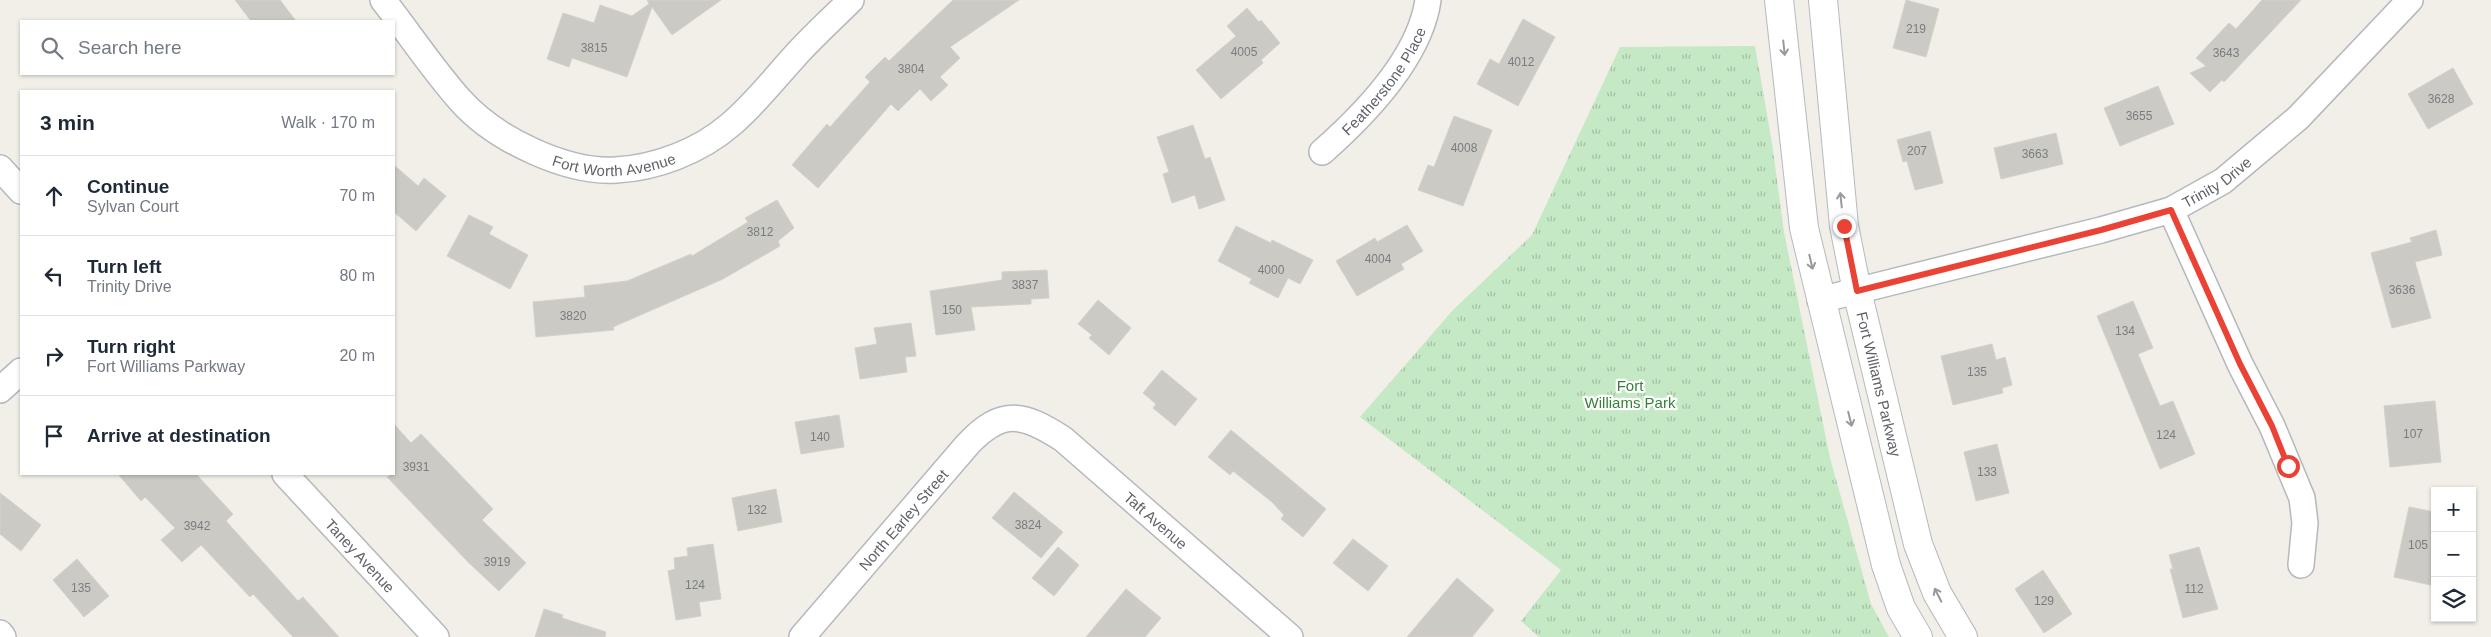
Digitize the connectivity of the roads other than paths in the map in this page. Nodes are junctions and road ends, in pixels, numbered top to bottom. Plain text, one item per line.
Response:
1 (383, 0) edge
2 (851, 0) edge
3 (1428, 0) edge
4 (1779, 0) edge
5 (2410, 0) edge
6 (1825, 5) edge
7 (1322, 152) dead end
8 (0, 168) edge
9 (20, 189) edge
10 (2171, 210) junction
11 (1857, 291) junction
12 (1820, 300) junction
13 (20, 372) edge
14 (0, 390) edge
15 (1015, 418) joint
16 (285, 475) edge
17 (2301, 565) dead end
18 (0, 633) edge
19 (3, 637) edge
20 (436, 637) edge
21 (802, 637) edge
22 (1290, 637) edge
23 (1918, 637) edge
24 (1963, 637) edge

1 - 2 street, Fort Worth Avenue
3 - 7 street, Featherstone Place
4 -> 12 street
5 - 10 street, Trinity Drive
11 -> 6 street, Fort Williams Parkway
8 - 9 street
10 - 11 street, Trinity Drive
10 - 17 street
11 - 12 street, Trinity Drive
24 -> 11 street, Fort Williams Parkway
12 -> 23 street
13 - 14 street
15 - 21 street, North Earley Street
15 - 22 street, Taft Avenue
16 - 20 street, Taney Avenue
18 - 19 street

